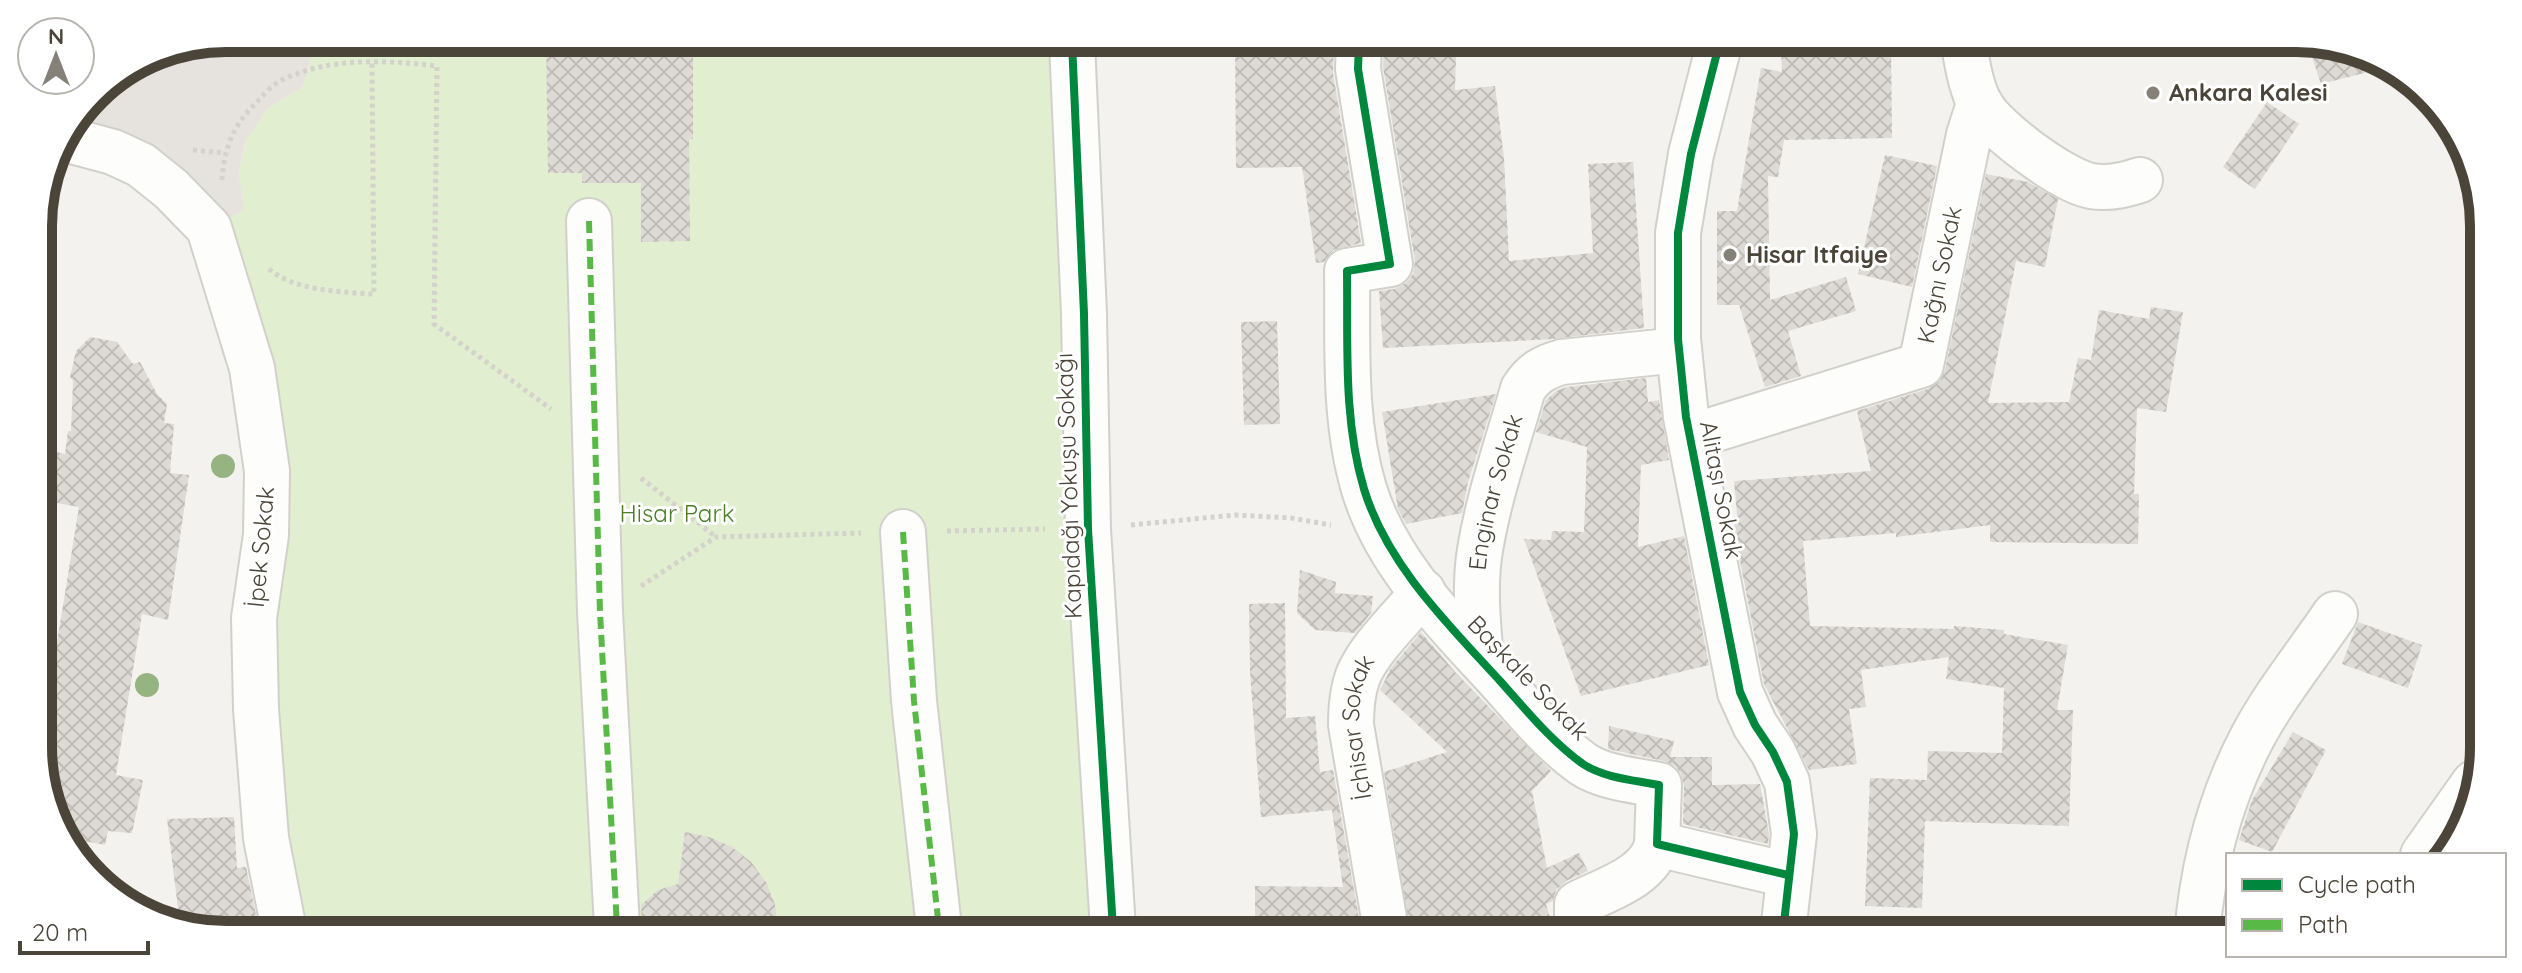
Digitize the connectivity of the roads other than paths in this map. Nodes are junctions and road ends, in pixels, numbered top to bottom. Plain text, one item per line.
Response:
1 (1072, 52) edge
2 (1359, 52) edge
3 (1717, 52) edge
4 (1965, 52) edge
5 (1982, 107) junction
6 (74, 141) edge
7 (2140, 180) dead end
8 (589, 221) dead end
9 (1679, 350) junction
10 (1690, 437) junction
11 (903, 532) dead end
12 (1423, 592) junction
13 (2335, 614) dead end
14 (1481, 660) junction
15 (2462, 800) edge
16 (1657, 844) junction
17 (2424, 853) edge
18 (1788, 875) junction
19 (282, 921) edge
20 (617, 921) edge
21 (938, 921) edge
22 (1112, 921) edge
23 (1384, 921) edge
24 (1577, 921) edge
25 (1784, 921) edge
26 (2199, 921) edge

1 - 22 street, Kapıdağı Yokuşu Sokağı
2 - 12 street, Başkale Sokak
3 - 9 street, Alitaşı Sokak
4 - 5 street
5 - 7 street
5 - 10 street, Kağnı Sokak
6 - 19 street, İpek Sokak
8 - 20 street
9 - 10 street, Alitaşı Sokak
9 - 14 street, Enginar Sokak
10 - 18 street, Alitaşı Sokak
11 - 21 street
12 - 14 street, Başkale Sokak
12 - 23 street, İçhisar Sokak
13 - 26 street
14 - 16 street, Başkale Sokak
15 - 17 street
16 - 18 street
16 - 24 street
18 - 25 street, Alitaşı Sokak

